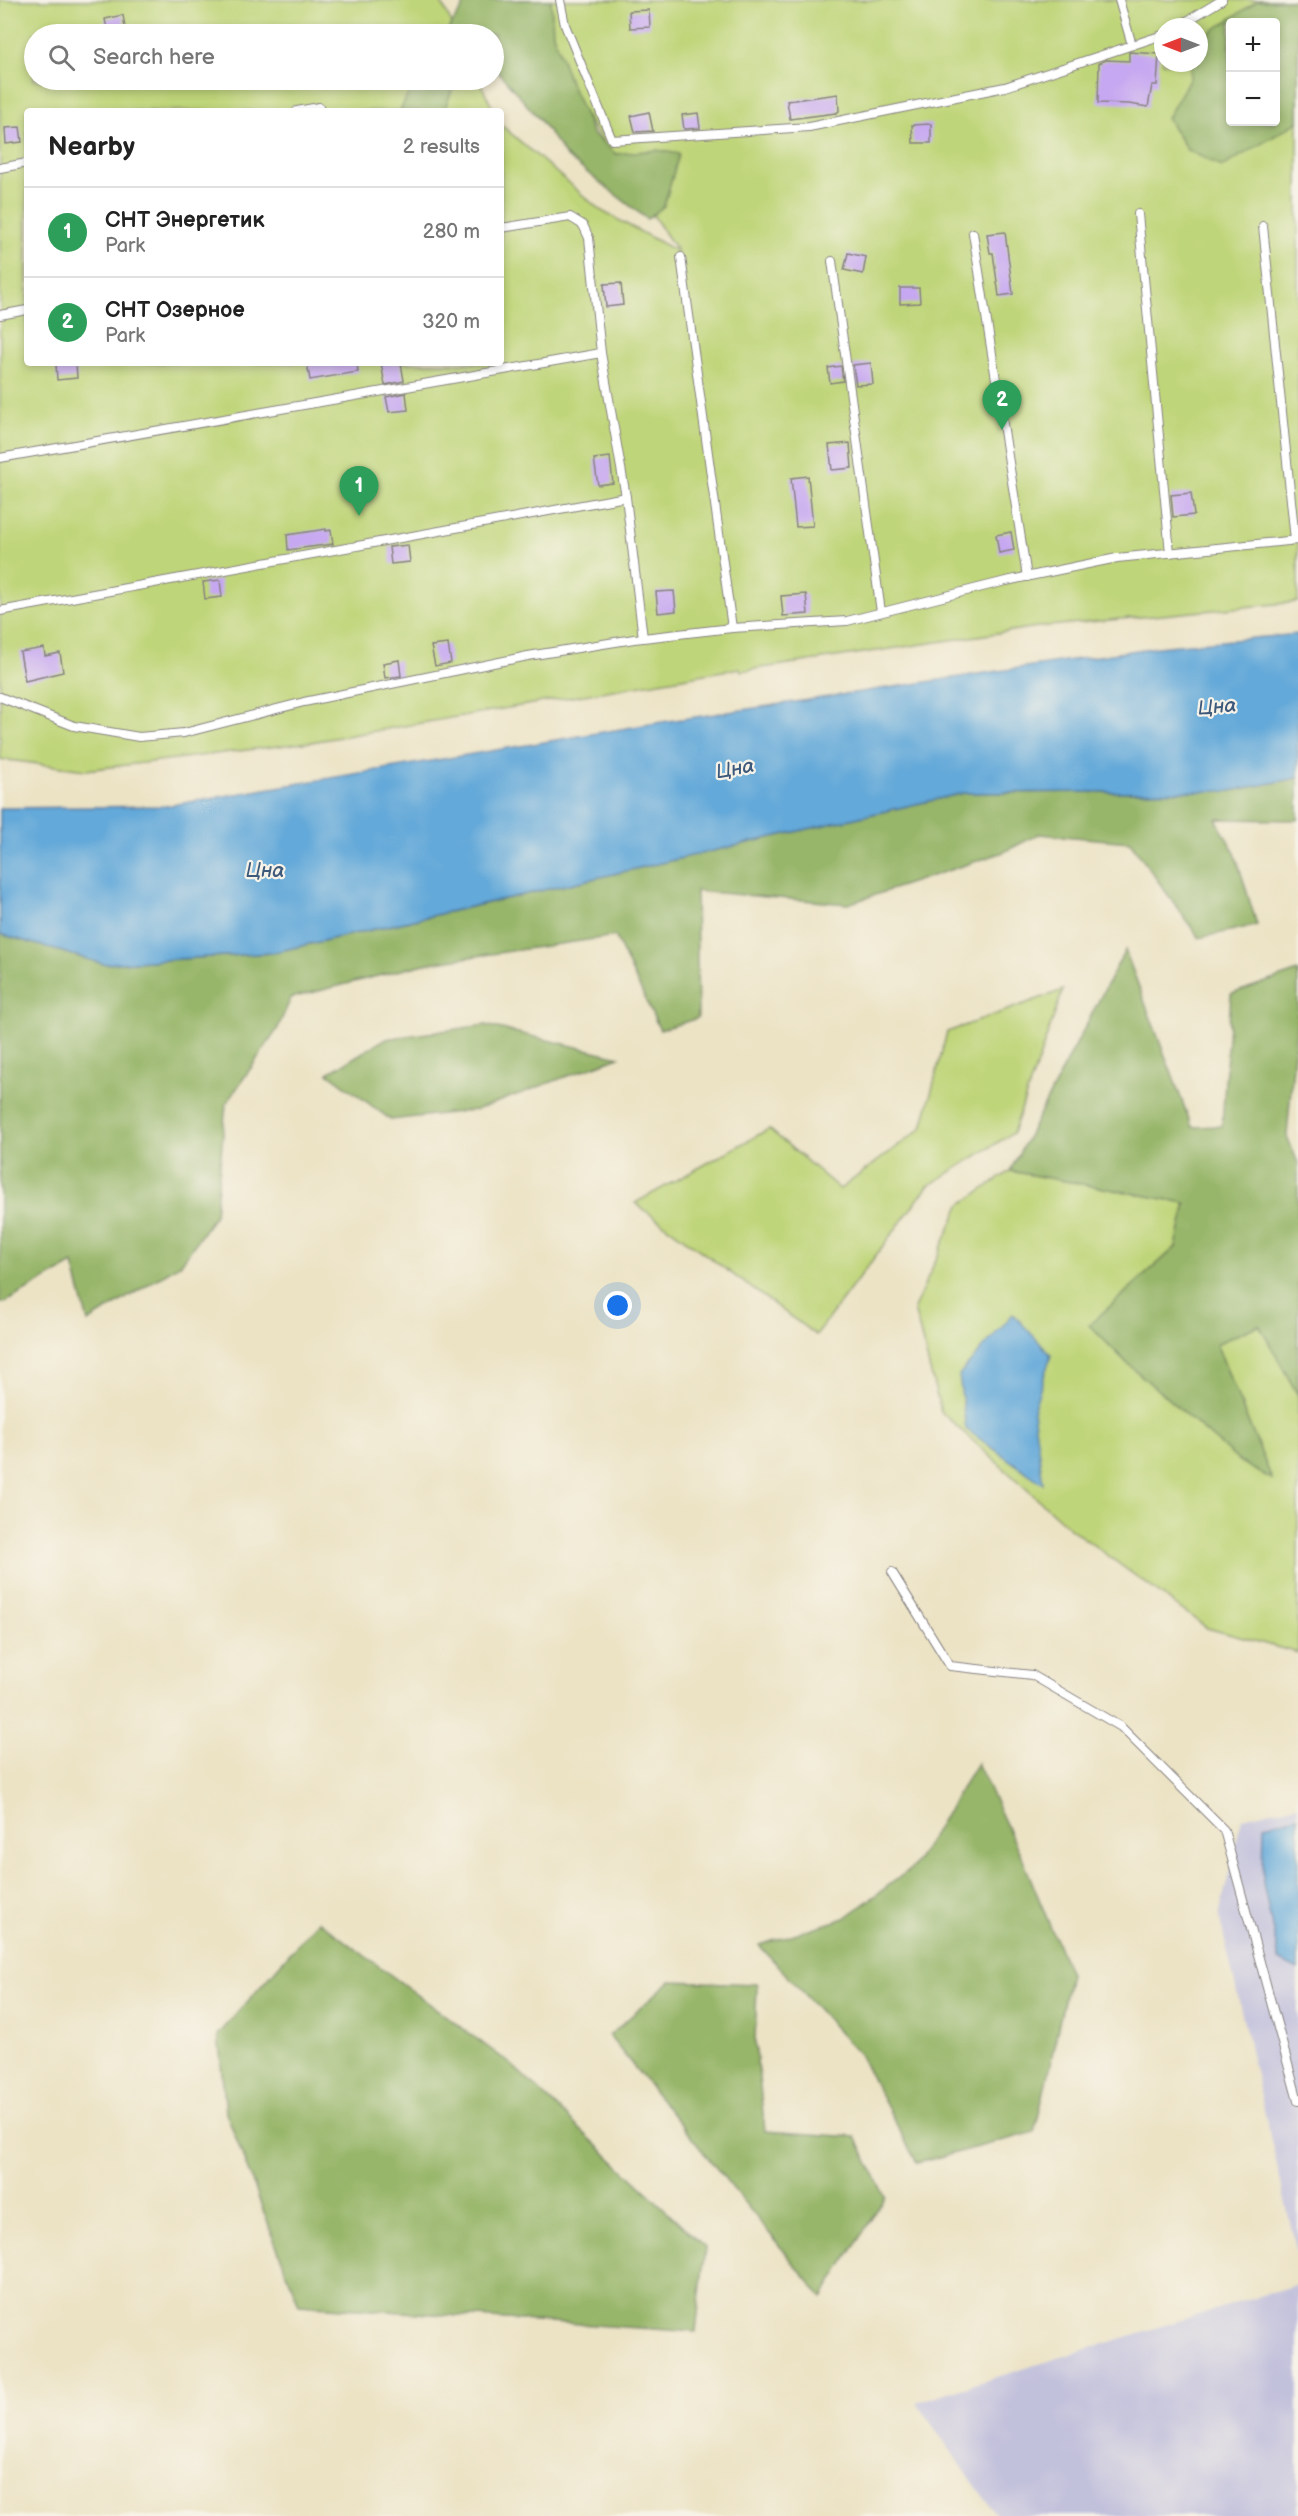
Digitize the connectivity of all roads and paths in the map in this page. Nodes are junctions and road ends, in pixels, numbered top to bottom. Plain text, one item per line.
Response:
1 (560, 0) edge
2 (1119, 0) edge
3 (1222, 0) edge
4 (1192, 18) edge
5 (1154, 38) edge
6 (1132, 45) junction
7 (319, 107) dead end
8 (314, 108) edge
9 (24, 164) edge
10 (0, 168) edge
11 (1138, 214) dead end
12 (1263, 225) dead end
13 (504, 227) edge
14 (973, 233) dead end
15 (681, 257) dead end
16 (832, 261) dead end
17 (24, 311) edge
18 (0, 315) edge
19 (601, 353) junction
20 (0, 458) edge
21 (626, 497) junction
22 (1297, 540) edge
23 (1170, 553) junction
24 (1027, 577) junction
25 (0, 611) edge
26 (881, 612) junction
27 (732, 628) junction
28 (643, 638) junction
29 (0, 697) edge
30 (892, 1572) dead end
31 (1298, 2101) edge

1 - 6 lane
2 - 6 lane
3 - 4 lane
5 - 6 lane
7 - 8 lane
9 - 10 lane
11 - 23 lane
12 - 22 lane
13 - 19 lane
14 - 24 lane
15 - 27 lane
16 - 26 lane
17 - 18 lane
19 - 20 lane
19 - 21 lane
21 - 25 lane
21 - 28 lane
22 - 23 lane
23 - 24 lane
24 - 26 lane
26 - 27 lane
27 - 28 lane
28 - 29 lane
30 - 31 lane

